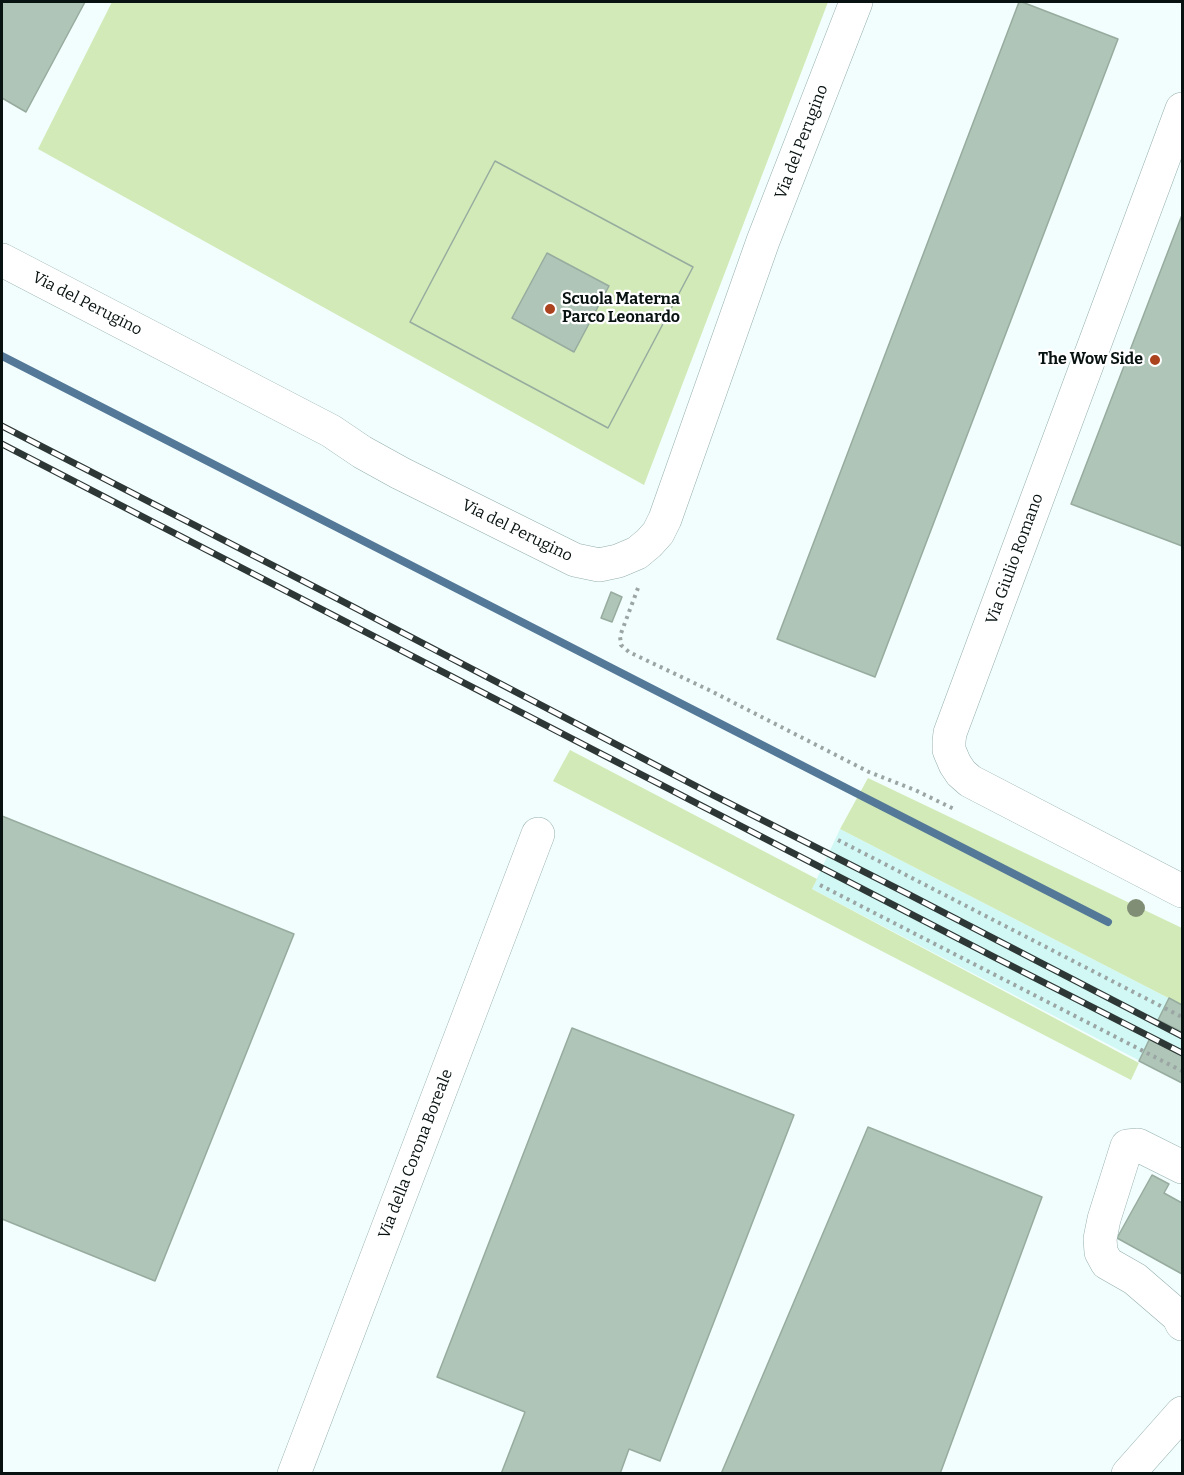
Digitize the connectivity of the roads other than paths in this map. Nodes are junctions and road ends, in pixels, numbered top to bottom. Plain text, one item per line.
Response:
1 (856, 2) edge
2 (1182, 109) edge
3 (2, 260) edge
4 (538, 834) dead end
5 (1182, 891) edge
6 (1182, 1167) edge
7 (1181, 1320) edge
8 (1182, 1413) edge
9 (294, 1473) edge
10 (1128, 1473) edge

1 - 3 street, Via del Perugino
2 - 5 street, Via Giulio Romano
4 - 9 street, Via della Corona Boreale
6 - 7 street
8 - 10 street

